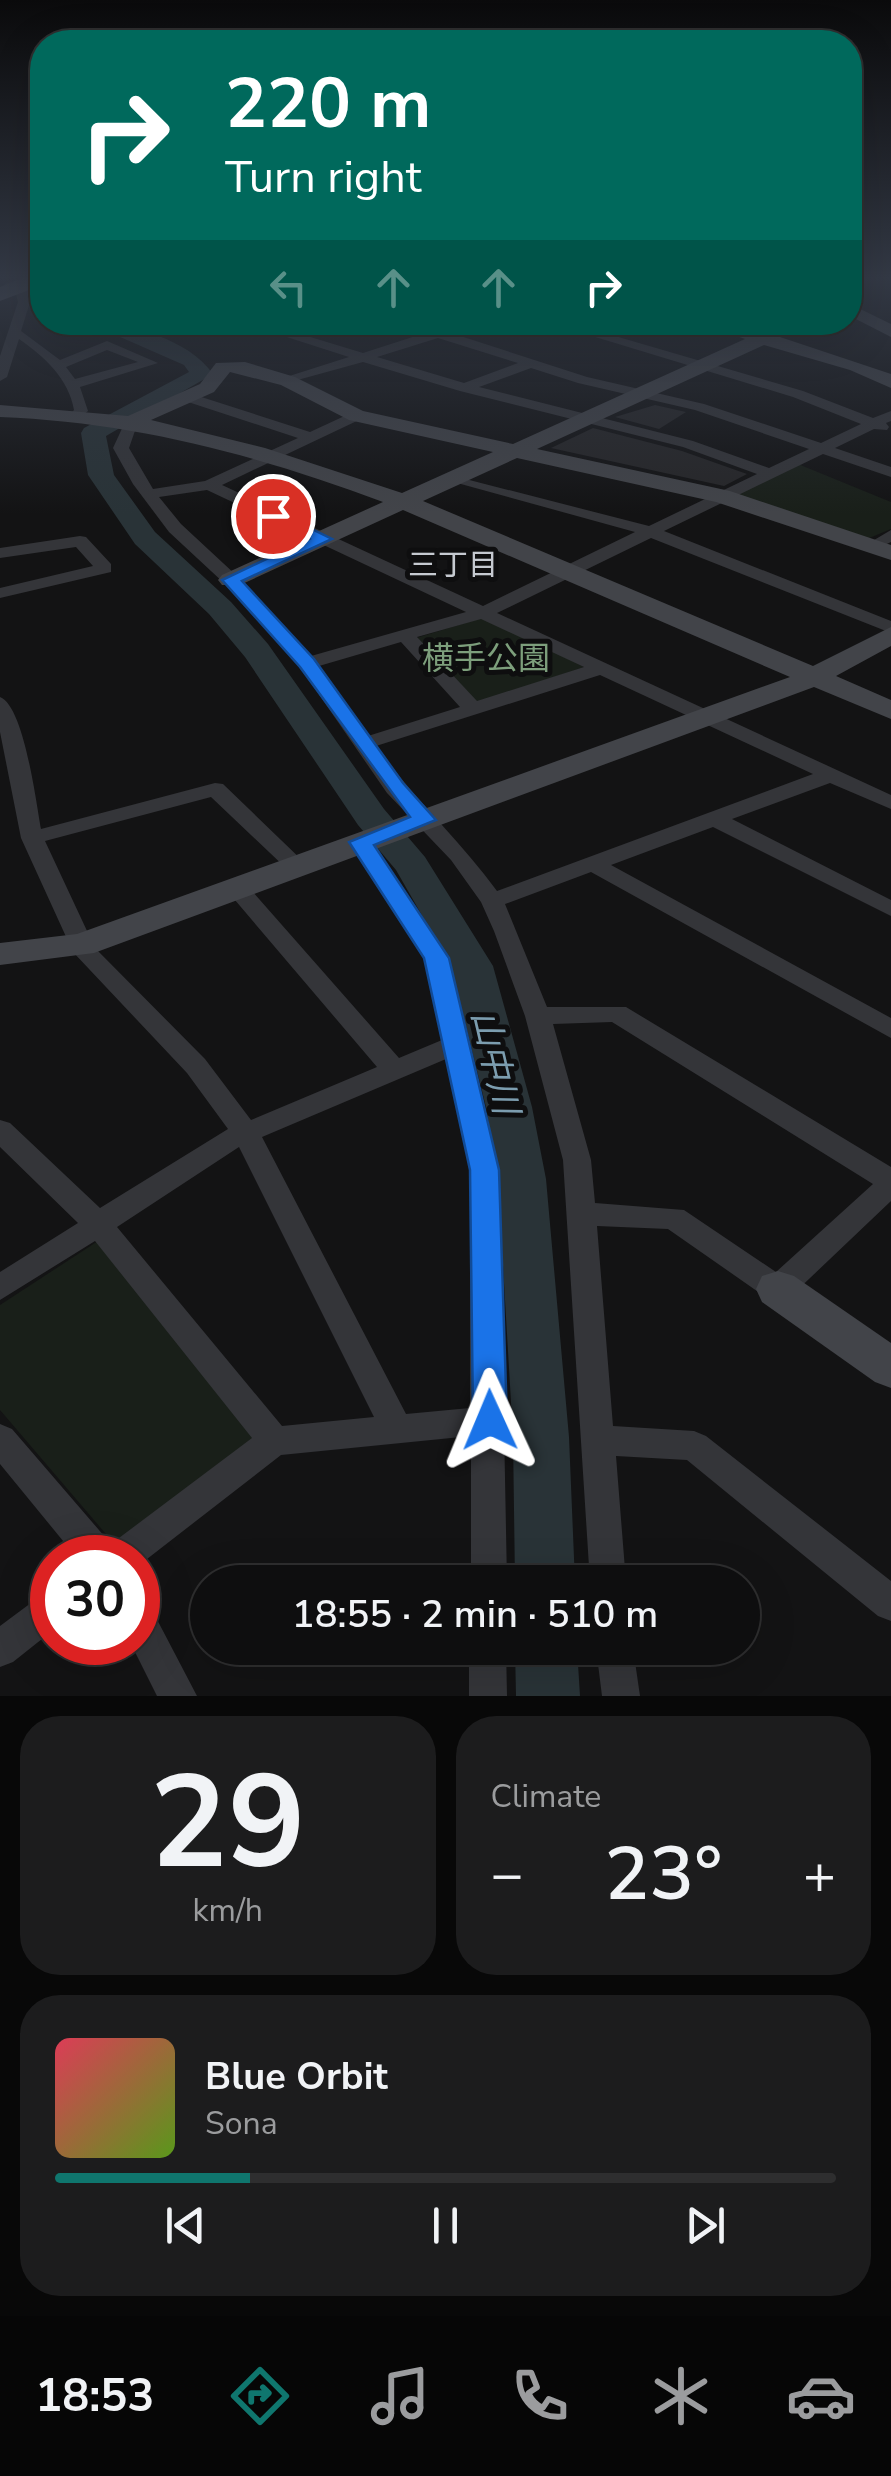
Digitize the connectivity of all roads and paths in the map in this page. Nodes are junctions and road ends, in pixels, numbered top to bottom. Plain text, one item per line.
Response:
1 (43, 355) edge
2 (83, 355) edge
3 (132, 355) edge
4 (353, 355) edge
5 (378, 355) edge
6 (504, 355) edge
7 (670, 355) edge
8 (726, 355) edge
9 (820, 355) edge
10 (365, 359) junction
11 (532, 364) junction
12 (705, 365) junction
13 (57, 366) junction
14 (288, 381) junction
15 (891, 382) edge
16 (74, 384) junction
17 (465, 388) junction
18 (644, 392) junction
19 (187, 396) junction
20 (0, 411) edge
21 (76, 416) junction
22 (356, 416) junction
23 (891, 416) edge
24 (585, 419) junction
25 (130, 424) junction
26 (882, 427) edge
27 (311, 437) junction
28 (824, 448) junction
29 (516, 451) junction
30 (268, 457) junction
31 (891, 472) edge
32 (769, 474) junction
33 (456, 478) junction
34 (210, 486) junction
35 (149, 494) junction
36 (722, 496) junction
37 (404, 502) junction
38 (649, 532) junction
39 (323, 539) junction
40 (884, 545) edge
41 (0, 553) edge
42 (566, 572) junction
43 (231, 580) junction
44 (0, 593) edge
45 (484, 612) junction
46 (891, 628) edge
47 (405, 634) junction
48 (891, 635) edge
49 (307, 663) junction
50 (601, 668) junction
51 (814, 677) junction
52 (0, 703) edge
53 (474, 710) junction
54 (891, 710) edge
55 (709, 718) junction
56 (366, 743) junction
57 (831, 775) junction
58 (891, 803) edge
59 (713, 818) junction
60 (421, 821) junction
61 (32, 838) junction
62 (364, 841) junction
63 (296, 866) junction
64 (597, 866) junction
65 (236, 888) junction
66 (492, 901) junction
67 (891, 908) edge
68 (82, 945) junction
69 (0, 954) edge
70 (538, 1016) junction
71 (891, 1029) edge
72 (454, 1045) junction
73 (395, 1070) junction
74 (0, 1130) edge
75 (246, 1133) junction
76 (891, 1182) edge
77 (584, 1214) junction
78 (98, 1224) junction
79 (0, 1288) edge
80 (778, 1289) junction
81 (891, 1368) edge
82 (490, 1420) junction
83 (397, 1429) junction
84 (0, 1439) edge
85 (274, 1440) junction
86 (600, 1440) junction
87 (81, 1535) edge
88 (150, 1535) edge
89 (488, 1565) edge
90 (607, 1565) edge
91 (891, 1604) edge
92 (30, 1626) edge
93 (0, 1649) edge
94 (160, 1663) edge
95 (488, 1665) edge
96 (617, 1665) edge
97 (178, 1696) edge
98 (488, 1696) edge
99 (621, 1696) edge

1 - 13 street
2 - 13 street
3 - 16 street
4 - 10 street
5 - 10 street
6 - 11 street
7 - 12 street
8 - 12 street
9 - 15 street
10 - 14 street
10 - 17 street
11 - 17 street
11 - 18 street
12 - 18 street
12 - 26 street
13 - 16 street
14 - 19 street
14 - 22 street
16 - 21 street
17 - 24 street
18 - 24 street
18 - 28 street
19 - 25 street
19 - 27 street
20 - 21 street
21 - 25 street
22 - 27 street
22 - 29 street
23 - 26 street
24 - 29 street
24 - 32 street
25 - 30 street
25 - 35 street
26 - 28 street
27 - 30 street
28 - 31 street
28 - 32 street
29 - 33 street
29 - 36 street
30 - 34 street
30 - 37 street
32 - 36 street
33 - 37 street
33 - 38 street
34 - 35 street
34 - 39 street
35 - 43 street
36 - 38 street
36 - 40 street
37 - 39 street
37 - 42 street
38 - 42 street
38 - 46 street
39 - 43 street
39 - 45 street
41 - 44 street
42 - 45 street
42 - 51 street
43 - 49 street
45 - 47 street
45 - 50 street
47 - 49 street
47 - 53 street
48 - 51 street
49 - 56 street
50 - 53 street
50 - 55 street
51 - 54 street
51 - 55 street
52 - 61 street
53 - 56 street
55 - 57 street
55 - 60 street
56 - 60 street
57 - 58 street
57 - 59 street
59 - 64 street
59 - 67 street
60 - 62 street
60 - 66 street
61 - 63 street
61 - 68 street
62 - 63 street
62 - 72 street
63 - 65 street
64 - 66 street
64 - 71 street
65 - 68 street
65 - 73 street
66 - 70 street
68 - 69 street
68 - 75 street
70 - 76 street
70 - 77 street
72 - 73 street
72 - 82 street
73 - 75 street
74 - 78 street
75 - 78 street
75 - 83 street
76 - 80 street
77 - 80 street
77 - 86 street
78 - 79 street
78 - 85 street
80 - 81 street
82 - 83 street
82 - 89 street
83 - 85 street
84 - 87 street
85 - 88 street
86 - 90 street
86 - 91 street
92 - 93 street
94 - 97 street
95 - 98 street
96 - 99 street

